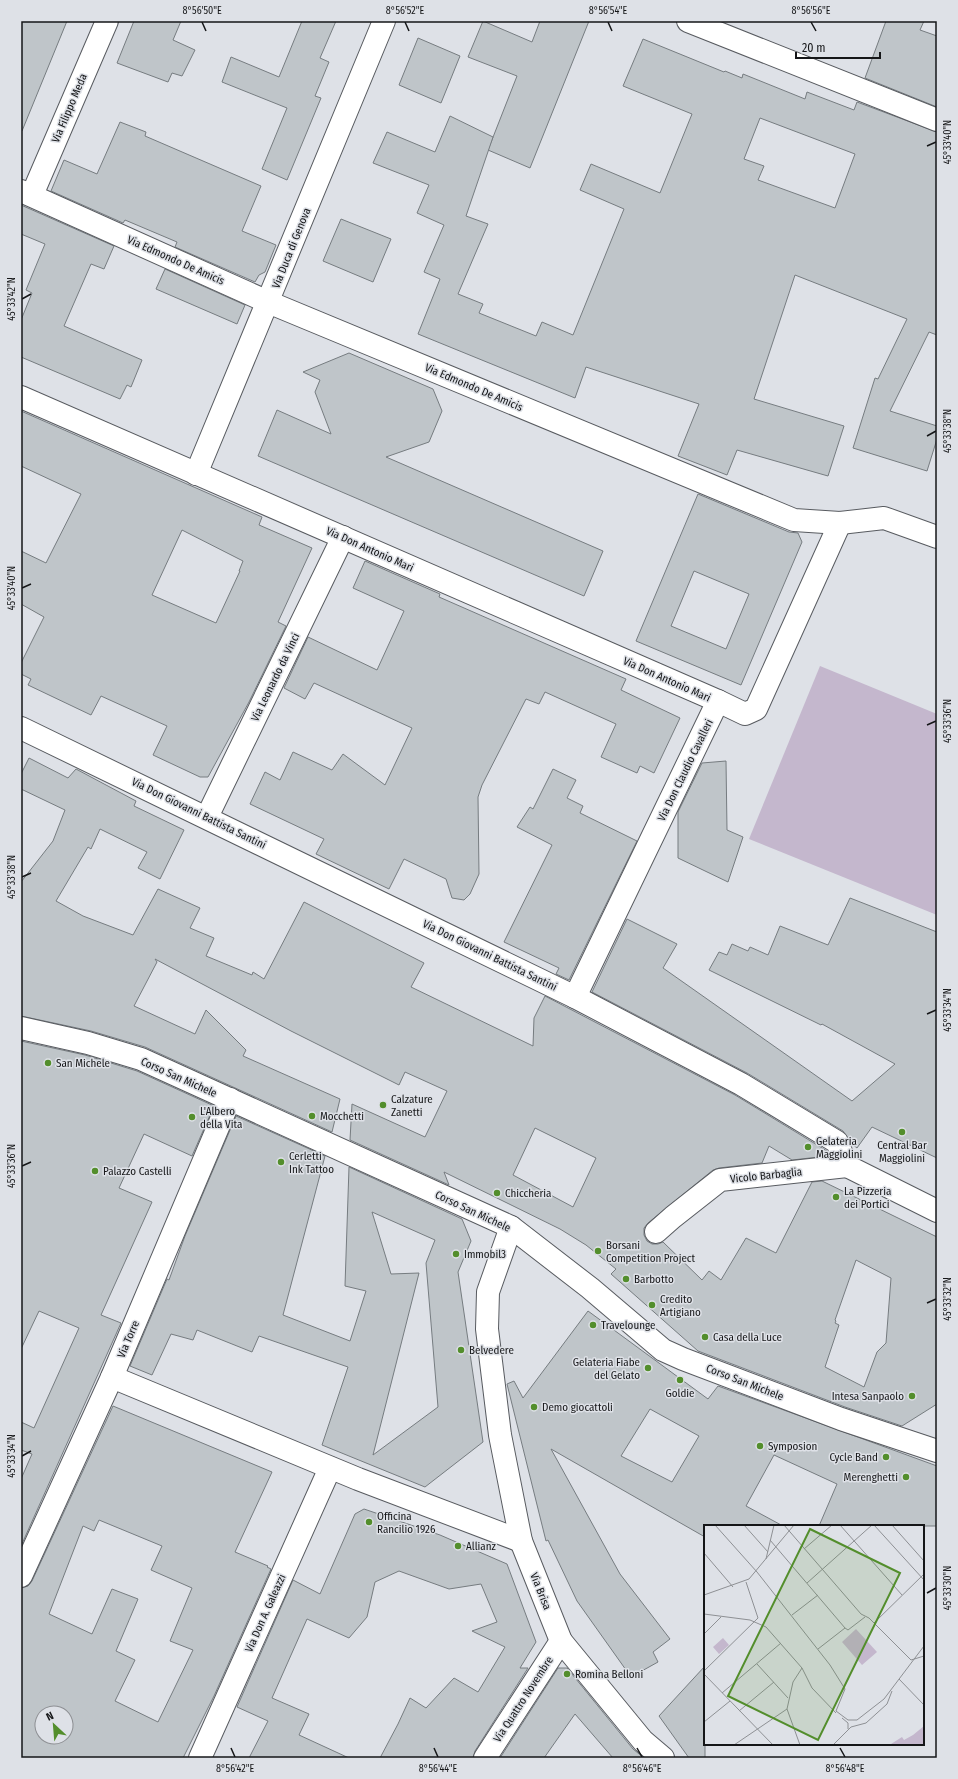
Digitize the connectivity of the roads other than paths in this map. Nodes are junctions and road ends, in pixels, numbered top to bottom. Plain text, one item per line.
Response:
1 (107, 21) edge
2 (384, 21) edge
3 (688, 21) edge
4 (937, 120) edge
5 (26, 193) edge
6 (268, 302) junction
7 (21, 397) edge
8 (196, 474) junction
9 (840, 523) junction
10 (343, 537) junction
11 (937, 537) edge
12 (718, 701) junction
13 (21, 728) edge
14 (207, 817) junction
15 (575, 997) junction
16 (21, 1028) edge
17 (230, 1099) junction
18 (847, 1166) junction
19 (937, 1211) edge
20 (511, 1227) junction
21 (656, 1232) dead end
22 (112, 1377) junction
23 (930, 1449) edge
24 (330, 1468) junction
25 (521, 1541) junction
26 (21, 1576) edge
27 (562, 1641) junction
28 (200, 1758) edge
29 (485, 1758) edge
30 (663, 1758) edge

1 - 5 street, Via Filippo Meda
2 - 6 street, Via Duca di Genova
3 - 4 street
5 - 6 street, Via Edmondo De Amicis
6 - 8 street, Via Duca di Genova
6 - 9 street, Via Edmondo De Amicis
7 - 8 street, Via Don Antonio Mari
8 - 10 street, Via Don Antonio Mari
9 - 11 street, Via Edmondo De Amicis
9 - 12 street
10 - 12 street, Via Don Antonio Mari
10 - 14 street, Via Leonardo da Vinci
12 - 15 street, Via Don Claudio Cavalleri
13 - 14 street, Via Don Giovanni Battista Santini
14 - 15 street, Via Don Giovanni Battista Santini
15 - 18 street, Via Don Giovanni Battista Santini
16 - 17 street, Corso San Michele
17 - 20 street, Corso San Michele
17 - 22 street, Via Torre
18 - 19 street
18 - 21 street, Vicolo Barbaglia
20 - 23 street, Corso San Michele
20 - 25 street, Via Brisa
22 - 24 street
22 - 26 street, Via Torre
24 - 25 street
24 - 28 street, Via Don A. Galeazzi
25 - 27 street, Via Brisa
27 - 29 street, Via Quattro Novembre
27 - 30 street, Via Brisa

